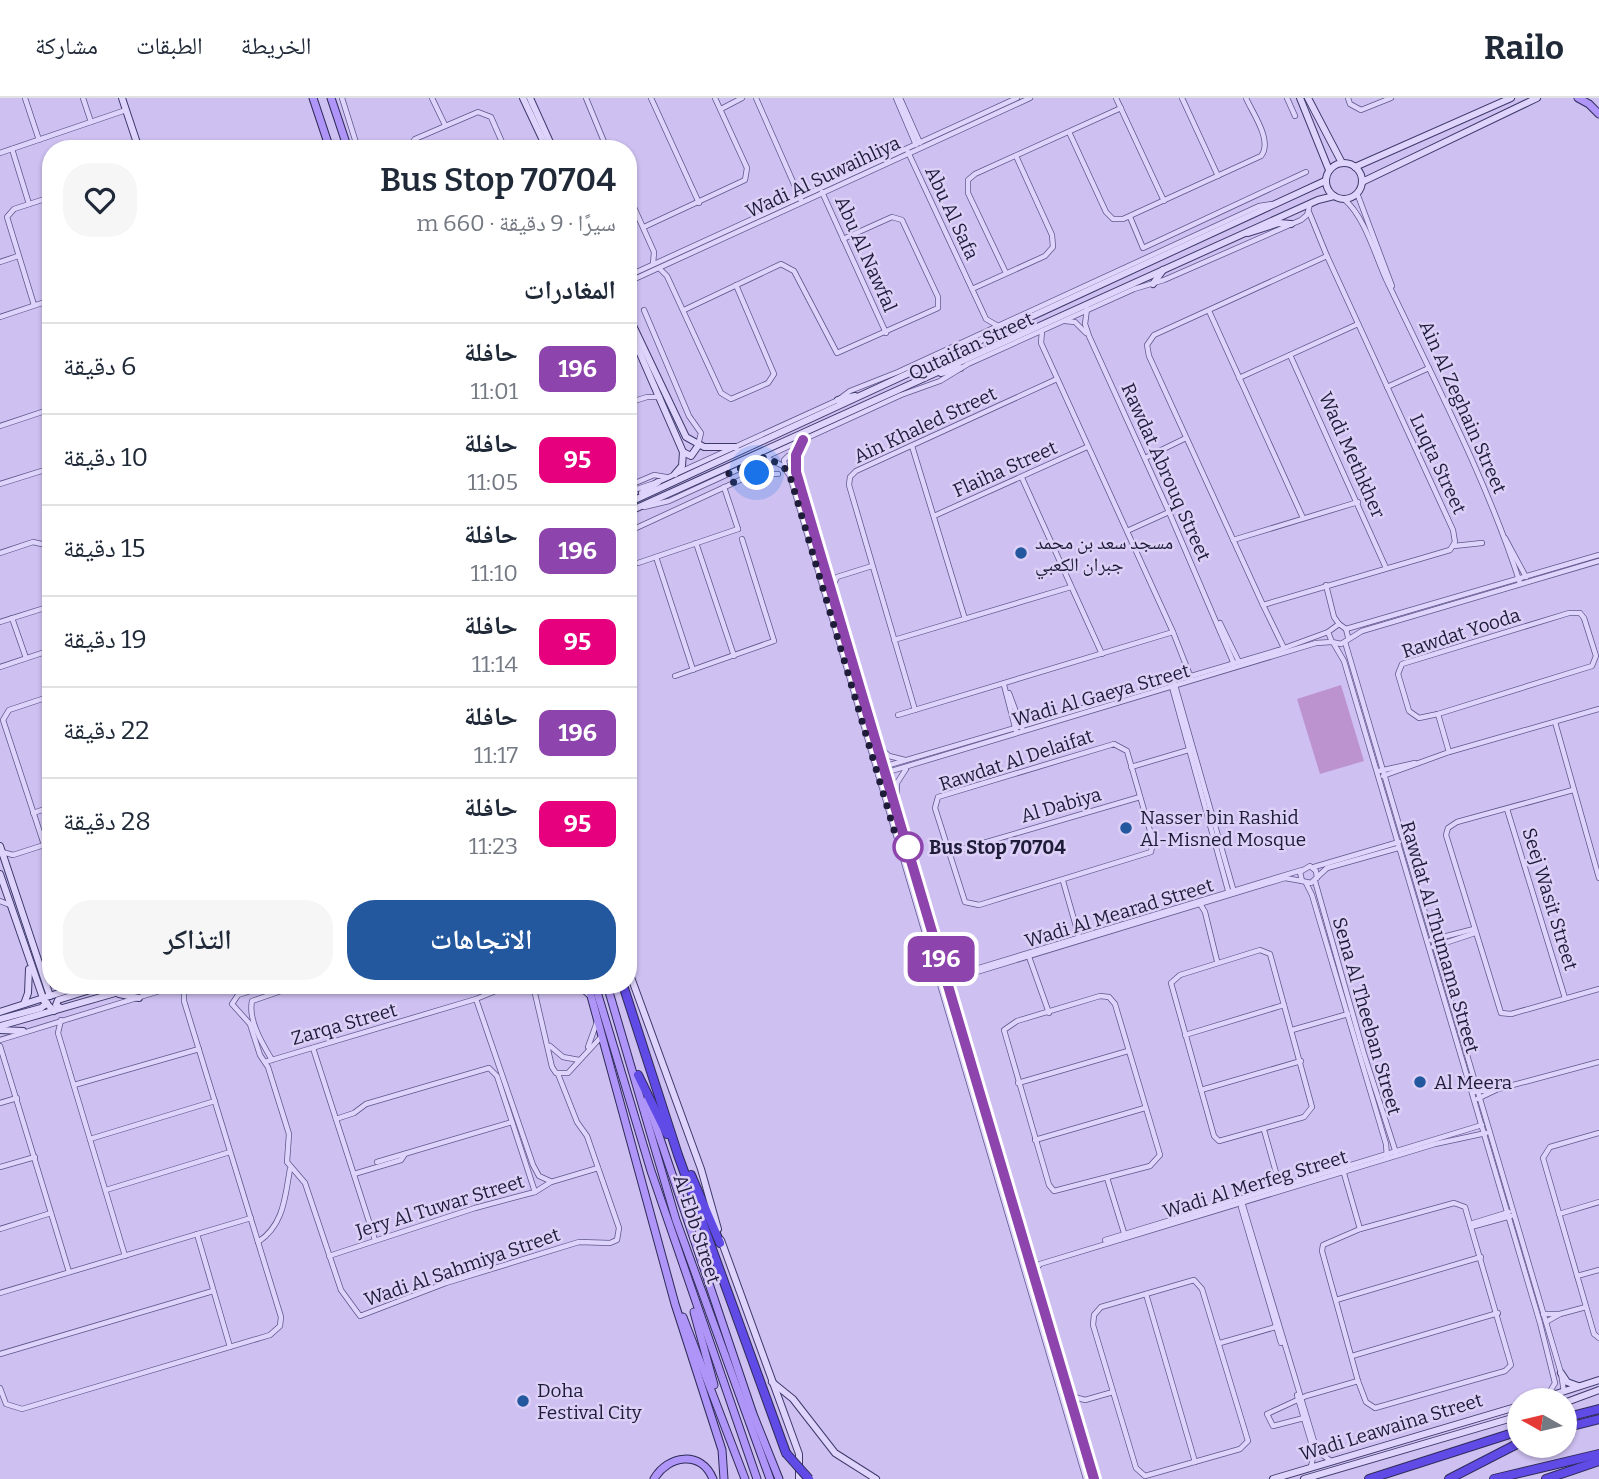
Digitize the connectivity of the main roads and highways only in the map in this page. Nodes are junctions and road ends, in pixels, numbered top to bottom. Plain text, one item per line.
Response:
1 (313, 98) edge
2 (332, 98) edge
3 (1578, 98) edge
4 (1599, 114) edge
5 (327, 140) edge
6 (345, 140) edge
7 (590, 994) edge
8 (598, 994) edge
9 (610, 994) edge
10 (626, 994) edge
11 (628, 1059) junction
12 (638, 1075) junction
13 (673, 1136) junction
14 (678, 1155) junction
15 (720, 1243) road end
16 (690, 1284) junction
17 (675, 1304) junction
18 (715, 1399) junction
19 (1599, 1409) edge
20 (1577, 1415) edge
21 (1599, 1419) edge
22 (1577, 1425) edge
23 (1507, 1435) edge
24 (1507, 1449) edge
25 (1599, 1454) edge
26 (1599, 1461) edge
27 (653, 1479) edge
28 (713, 1479) edge
29 (724, 1479) edge
30 (745, 1479) edge
31 (757, 1479) edge
32 (770, 1479) edge
33 (779, 1479) edge
34 (809, 1479) edge
35 (1369, 1479) edge
36 (1449, 1479) edge
37 (1494, 1479) edge
38 (1546, 1479) edge

1 - 5 main road
2 - 6 main road
3 - 4 main road
7 - 17 main road
8 - 16 main road, Al Ebb Street
9 - 11 main road, Al Ebb Street
10 - 13 highway
11 - 12 main road
11 - 32 main road, Al Ebb Street
12 - 14 highway
12 - 33 main road
13 - 14 highway
13 - 15 highway
14 - 34 highway, bridge
16 - 18 main road
16 - 31 main road, Al Ebb Street
17 - 18 main road
17 - 29 main road
18 - 30 main road
19 - 20 highway
21 - 22 highway
23 - 35 highway
24 - 36 highway
25 - 37 highway
26 - 38 highway
27 - 28 main road

